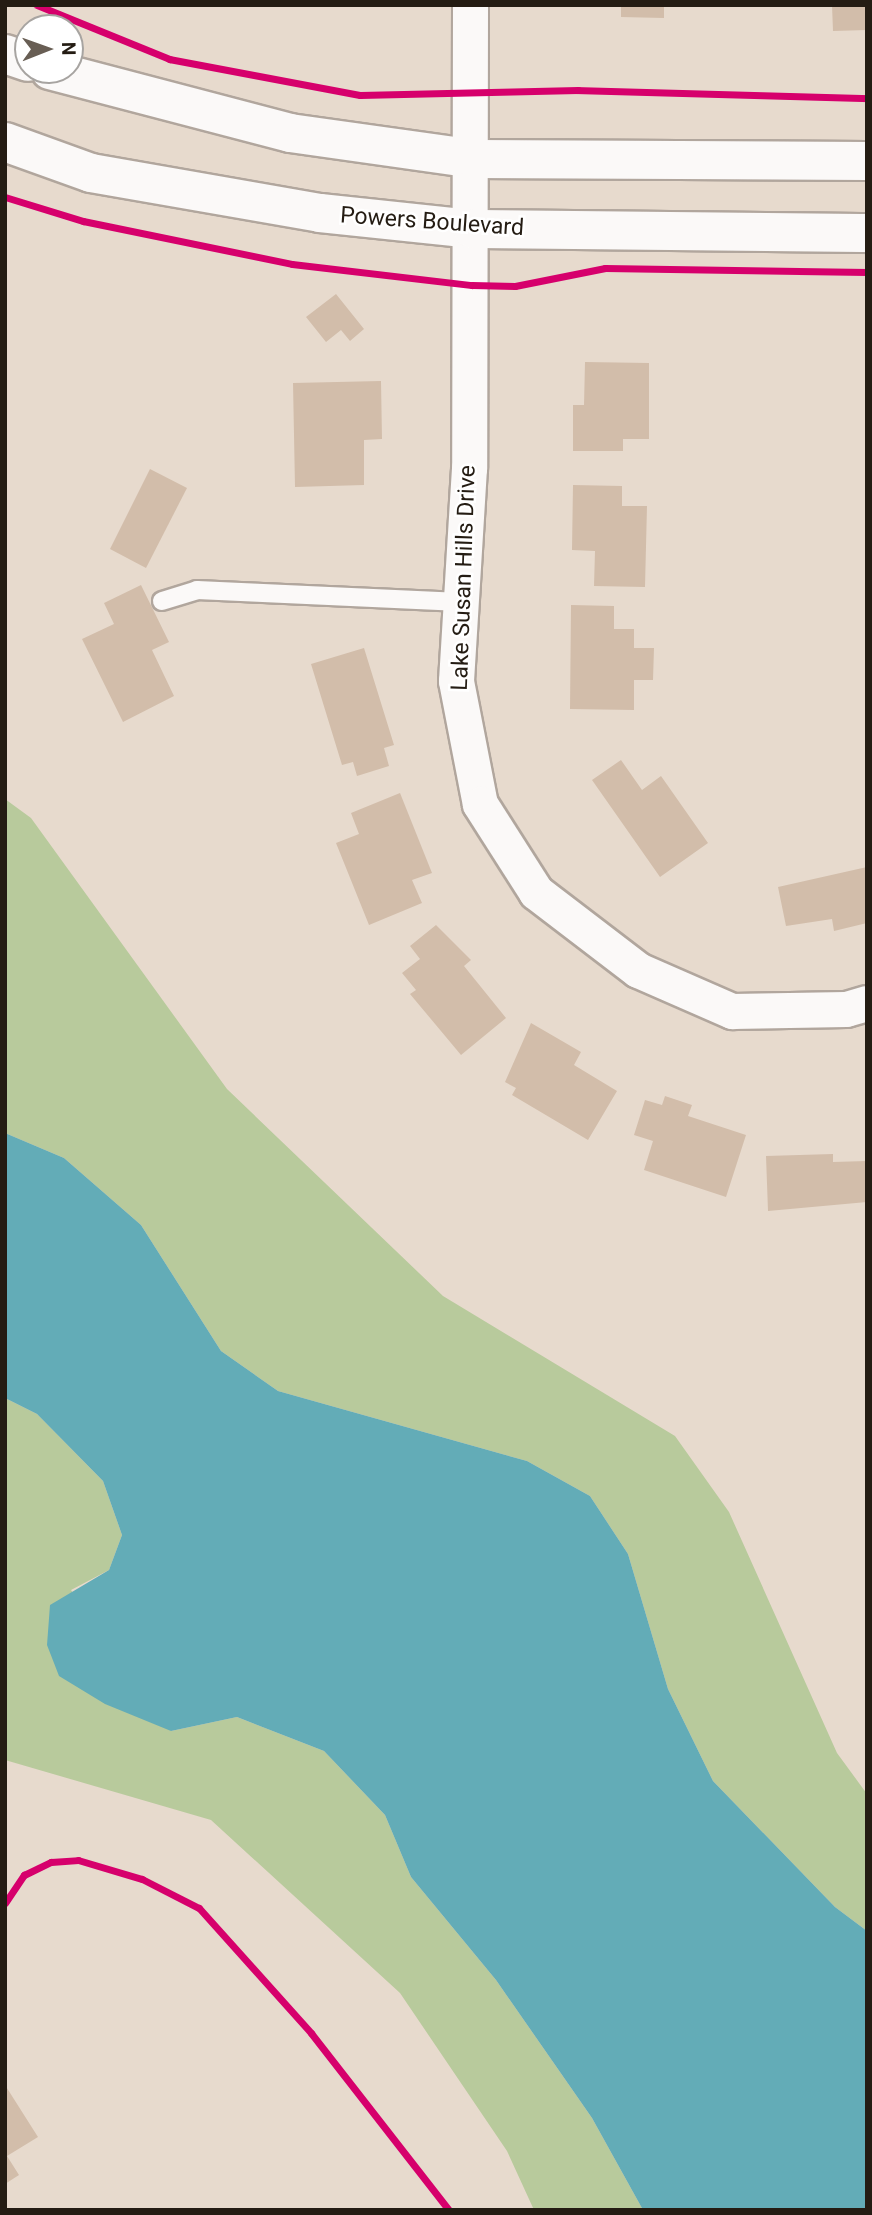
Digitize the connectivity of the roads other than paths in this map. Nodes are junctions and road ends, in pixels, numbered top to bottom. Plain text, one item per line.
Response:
1 (470, 5) edge
2 (84, 79) edge
3 (5, 142) edge
4 (474, 159) junction
5 (867, 161) edge
6 (473, 229) junction
7 (867, 233) edge
8 (162, 601) dead end
9 (461, 603) junction
10 (867, 1003) edge

1 - 4 street, Lake Susan Hills Drive
2 - 4 main road
3 - 6 main road, Powers Boulevard
4 - 5 main road
4 - 6 street, Lake Susan Hills Drive
6 - 7 main road, Powers Boulevard
6 - 9 street, Lake Susan Hills Drive
8 - 9 lane
9 - 10 street, Lake Susan Hills Drive

